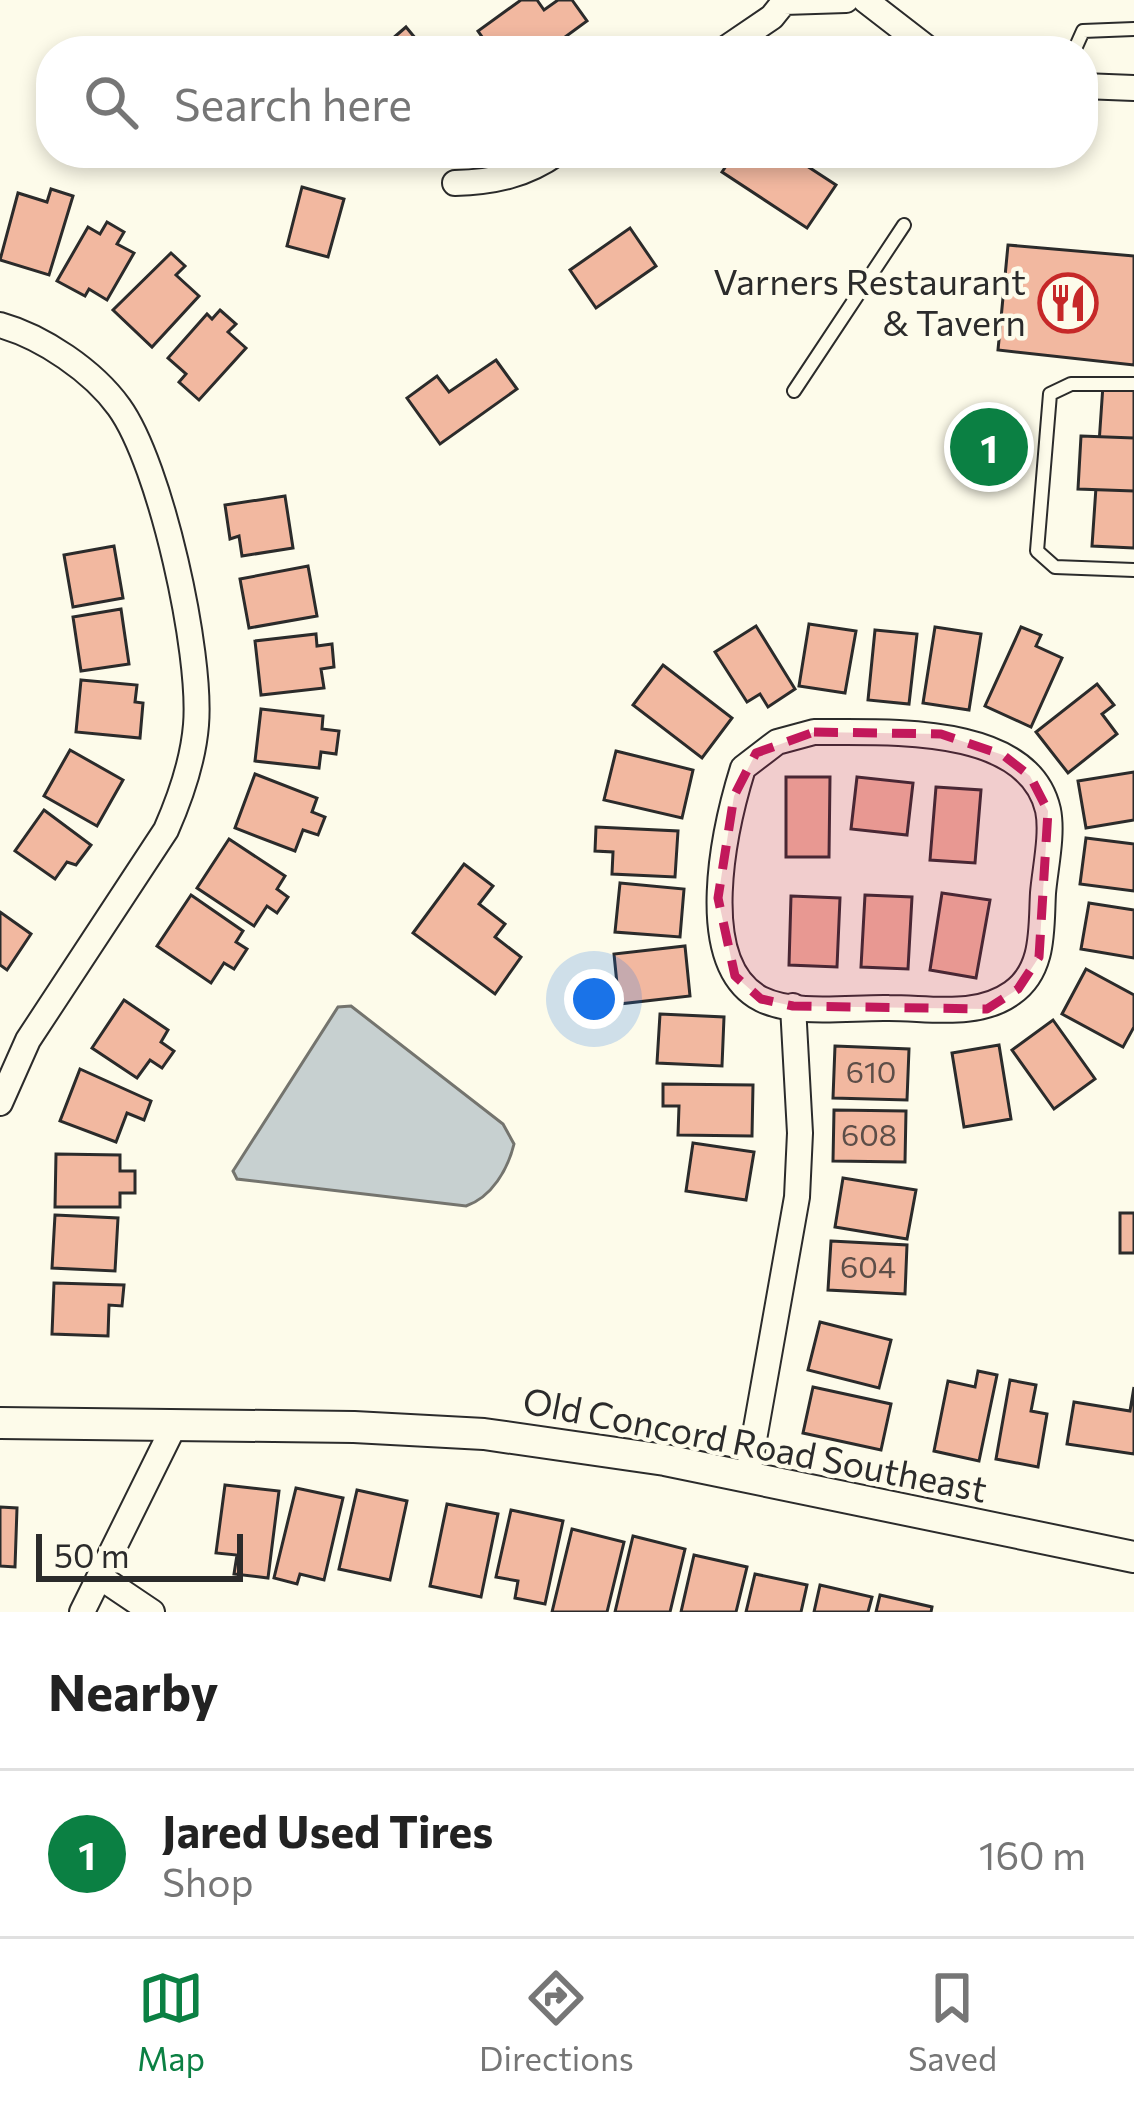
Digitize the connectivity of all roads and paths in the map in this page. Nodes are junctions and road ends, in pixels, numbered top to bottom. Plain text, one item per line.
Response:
1 (846, 0) edge
2 (865, 0) edge
3 (784, 1) edge
4 (1134, 29) edge
5 (744, 36) edge
6 (912, 36) edge
7 (1081, 36) edge
8 (1098, 87) edge
9 (1134, 88) edge
10 (532, 168) edge
11 (455, 183) dead end
12 (904, 225) dead end
13 (0, 326) edge
14 (1134, 383) edge
15 (794, 391) dead end
16 (1134, 570) edge
17 (793, 1006) junction
18 (0, 1103) edge
19 (0, 1424) edge
20 (174, 1426) junction
21 (748, 1480) junction
22 (1134, 1557) edge
23 (100, 1577) junction
24 (82, 1612) edge
25 (152, 1612) edge

1 - 3 street
2 - 6 street
3 - 5 street
4 - 7 lane
8 - 9 street
10 - 11 street
12 - 15 lane
13 - 18 street
14 - 16 lane
17 - 17 street
17 - 21 street
19 - 20 street, Old Concord Road Southeast
20 - 21 street, Old Concord Road Southeast
20 - 23 street
21 - 22 street, Old Concord Road Southeast
23 - 24 street
23 - 25 street

